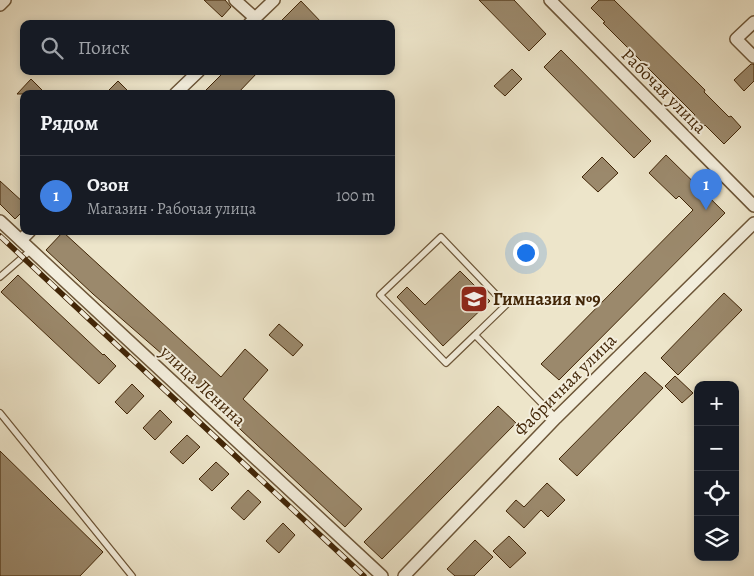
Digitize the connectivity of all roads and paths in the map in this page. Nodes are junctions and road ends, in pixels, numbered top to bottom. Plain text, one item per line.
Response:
1 (5, 0) edge
2 (235, 0) edge
3 (274, 0) edge
4 (550, 0) edge
5 (0, 5) edge
6 (251, 20) edge
7 (253, 20) edge
8 (754, 22) edge
9 (754, 57) edge
10 (195, 75) edge
11 (179, 90) edge
12 (754, 206) edge
13 (0, 221) edge
14 (754, 223) edge
15 (26, 235) edge
16 (21, 240) junction
17 (31, 250) junction
18 (0, 277) edge
19 (475, 335) junction
20 (0, 413) edge
21 (556, 418) junction
22 (132, 576) edge
23 (382, 576) edge
24 (404, 576) edge

1 - 5 street
2 - 6 street
3 - 7 street
4 - 12 street, Рабочая улица
8 - 9 street
10 - 11 street
13 - 16 street, улица Ленина
14 - 21 street, Фабричная улица
15 - 16 street
16 - 17 street, улица Ленина
17 - 18 lane
17 - 23 street, улица Ленина
19 - 19 lane
19 - 21 lane
20 - 22 lane
21 - 24 street, Фабричная улица

